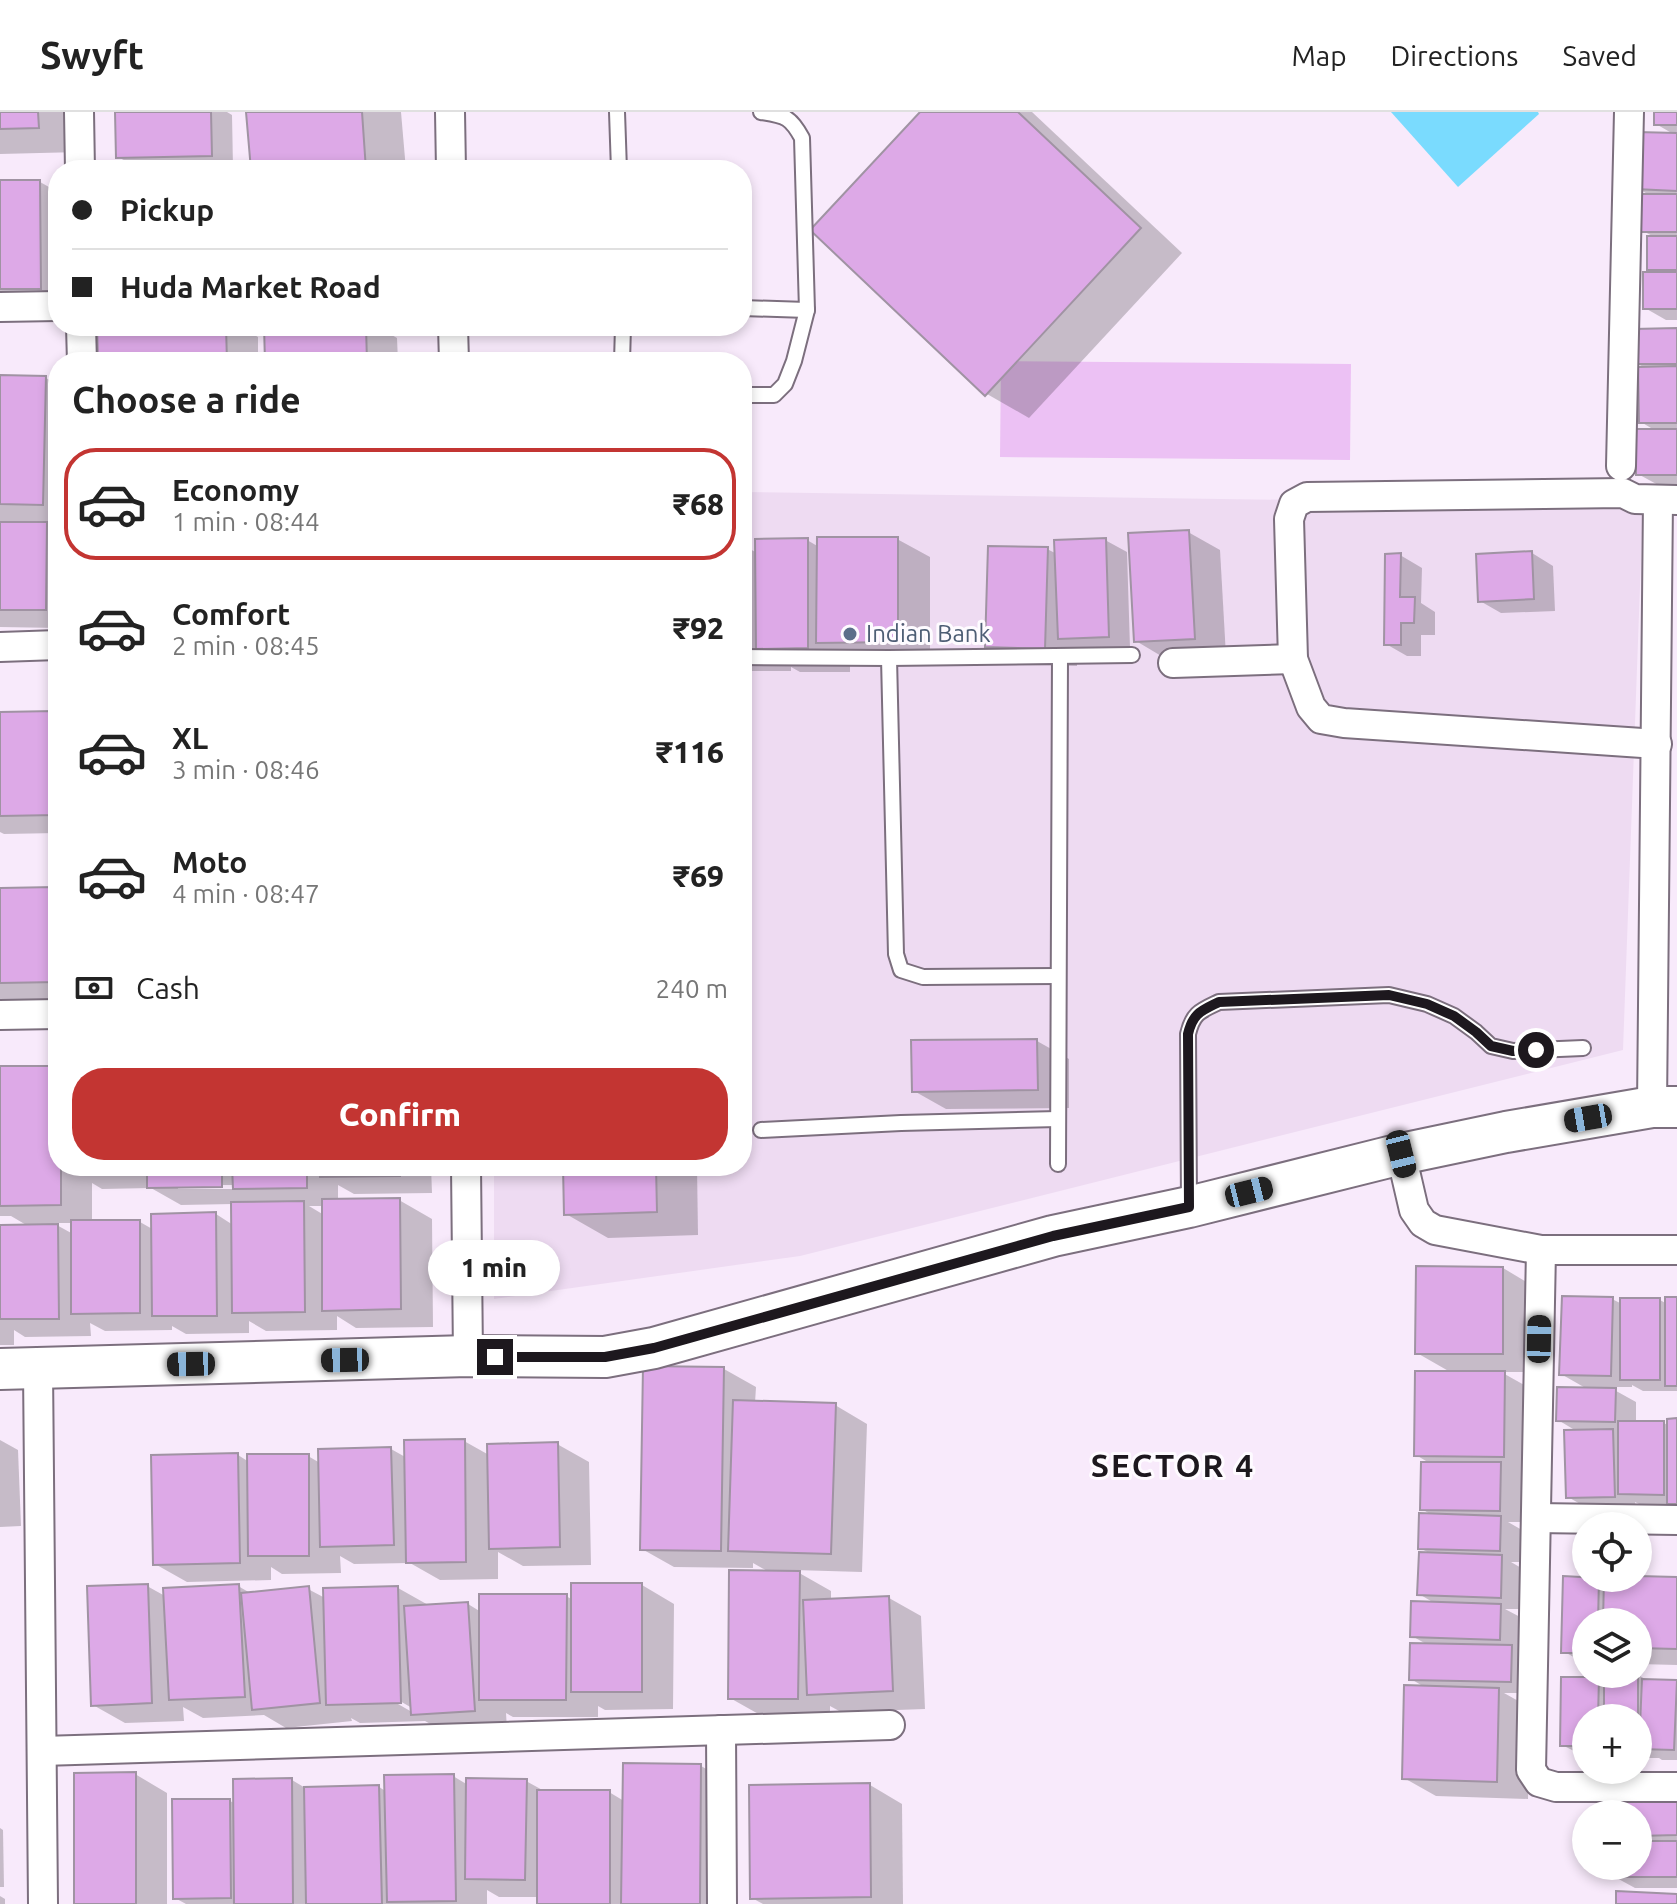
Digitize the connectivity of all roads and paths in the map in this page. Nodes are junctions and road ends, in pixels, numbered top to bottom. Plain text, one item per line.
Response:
1 (79, 112) edge
2 (450, 112) edge
3 (617, 112) edge
4 (761, 112) edge
5 (1629, 112) edge
6 (80, 160) edge
7 (451, 160) edge
8 (619, 160) edge
9 (48, 306) edge
10 (0, 307) edge
11 (752, 308) edge
12 (807, 310) junction
13 (752, 395) edge
14 (1622, 479) junction
15 (1668, 500) edge
16 (48, 645) edge
17 (0, 647) edge
18 (1132, 655) dead end
19 (1060, 656) junction
20 (752, 657) edge
21 (889, 658) junction
22 (1293, 659) junction
23 (1173, 663) dead end
24 (1657, 744) junction
25 (1667, 783) edge
26 (1058, 976) junction
27 (48, 1014) edge
28 (0, 1015) edge
29 (1583, 1048) dead end
30 (1665, 1107) edge
31 (1058, 1119) junction
32 (761, 1130) dead end
33 (1401, 1154) junction
34 (1058, 1164) dead end
35 (466, 1176) edge
36 (1189, 1207) junction
37 (1541, 1250) junction
38 (1677, 1250) edge
39 (468, 1356) junction
40 (19, 1369) edge
41 (1536, 1518) junction
42 (1677, 1520) edge
43 (890, 1725) dead end
44 (721, 1730) junction
45 (42, 1751) junction
46 (1677, 1787) edge
47 (43, 1904) edge
48 (722, 1904) edge

1 - 6 street
2 - 7 street
3 - 8 lane
4 - 12 lane
5 - 14 street
9 - 10 street
11 - 12 lane
12 - 13 lane
14 - 15 street
14 - 22 street
15 - 24 street
16 - 17 street
18 - 19 lane
19 - 21 lane
19 - 26 lane
20 - 21 lane
21 - 26 lane
22 - 23 street
22 - 24 street
24 - 25 street
25 - 30 street
26 - 31 lane
27 - 28 street
29 - 36 lane
30 - 33 street
31 - 32 lane
31 - 34 lane
33 - 36 street
33 - 37 street
35 - 39 street
36 - 39 street
37 - 38 street
37 - 41 street
39 - 40 street
40 - 45 street
41 - 42 street
41 - 46 street
43 - 44 street
44 - 45 street
44 - 48 street
45 - 47 street

